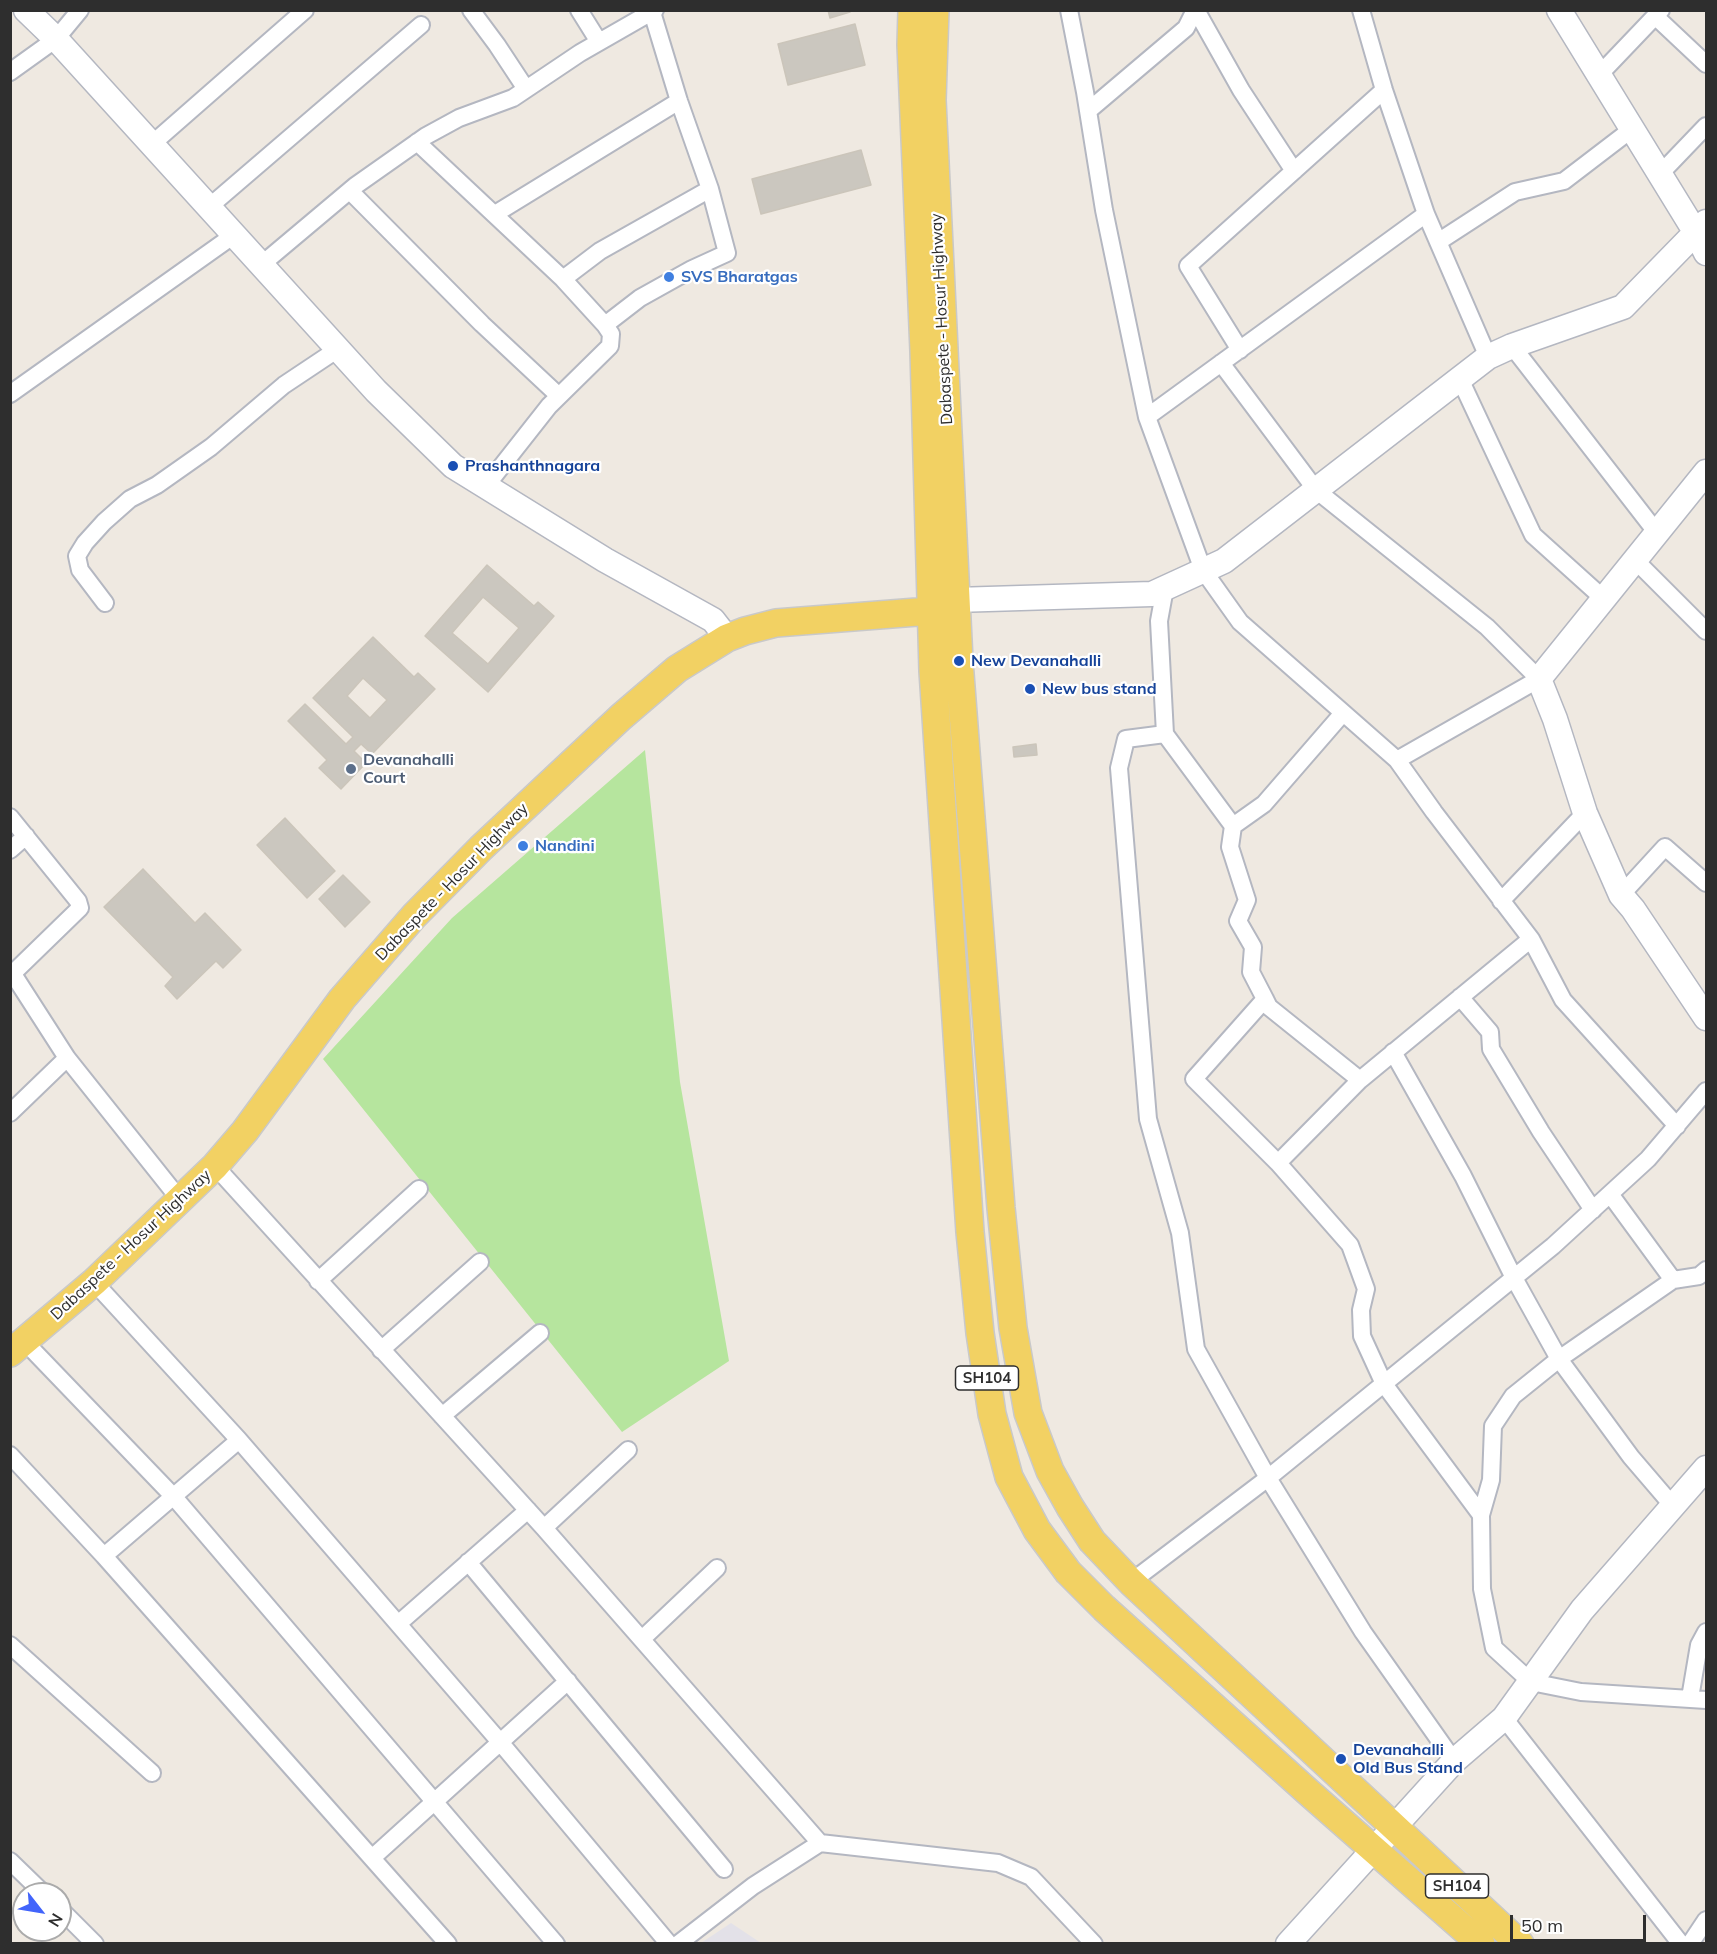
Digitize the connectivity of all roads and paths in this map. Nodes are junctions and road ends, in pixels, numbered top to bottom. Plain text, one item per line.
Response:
1 (26, 10) edge
2 (80, 10) edge
3 (305, 10) edge
4 (471, 10) edge
5 (579, 10) edge
6 (912, 10) edge
7 (935, 10) edge
8 (1195, 10) edge
9 (1361, 10) edge
10 (1559, 10) edge
11 (649, 12) edge
12 (1075, 12) edge
13 (1658, 14) edge
14 (421, 25) dead end
15 (56, 39) junction
16 (599, 42) junction
17 (1707, 64) edge
18 (10, 72) edge
19 (1599, 75) junction
20 (526, 90) junction
21 (1384, 90) junction
22 (679, 100) junction
23 (1088, 111) junction
24 (1707, 126) edge
25 (1632, 129) junction
26 (417, 142) junction
27 (152, 144) junction
28 (1294, 171) junction
29 (1660, 174) junction
30 (710, 189) junction
31 (350, 190) junction
32 (209, 207) junction
33 (495, 214) junction
34 (1426, 214) junction
35 (234, 235) junction
36 (1703, 236) edge
37 (1438, 242) junction
38 (261, 265) junction
39 (562, 279) junction
40 (604, 324) junction
41 (1512, 346) junction
42 (338, 349) junction
43 (1240, 350) junction
44 (1488, 357) junction
45 (1221, 363) junction
46 (1460, 379) junction
47 (10, 393) edge
48 (559, 396) junction
49 (1147, 417) junction
50 (1707, 472) edge
51 (486, 486) junction
52 (1316, 490) junction
53 (1657, 533) junction
54 (1635, 560) junction
55 (1203, 570) junction
56 (1165, 588) junction
57 (1604, 599) junction
58 (955, 600) junction
59 (105, 603) dead end
60 (930, 610) junction
61 (1707, 631) edge
62 (728, 638) junction
63 (1539, 679) junction
64 (1343, 713) junction
65 (1165, 734) junction
66 (1397, 760) junction
67 (1585, 813) junction
68 (10, 817) edge
69 (1233, 826) junction
70 (26, 836) junction
71 (10, 850) edge
72 (1705, 879) edge
73 (1621, 895) junction
74 (1501, 902) junction
75 (1531, 939) junction
76 (12, 975) edge
77 (1460, 997) junction
78 (1264, 999) junction
79 (1707, 1018) edge
80 (1394, 1052) junction
81 (68, 1058) junction
82 (1360, 1080) junction
83 (1707, 1091) edge
84 (10, 1113) edge
85 (1677, 1126) junction
86 (1278, 1163) junction
87 (215, 1167) junction
88 (419, 1189) dead end
89 (1610, 1194) junction
90 (181, 1201) junction
91 (1593, 1210) junction
92 (480, 1262) dead end
93 (1707, 1270) edge
94 (1514, 1278) junction
95 (1673, 1280) junction
96 (318, 1281) junction
97 (94, 1282) junction
98 (540, 1333) dead end
99 (18, 1347) edge
100 (381, 1350) junction
101 (1559, 1359) junction
102 (1384, 1384) junction
103 (442, 1416) junction
104 (239, 1440) junction
105 (628, 1450) dead end
106 (10, 1455) edge
107 (1707, 1468) edge
108 (1268, 1478) junction
109 (174, 1497) junction
110 (1673, 1506) junction
111 (528, 1510) junction
112 (1481, 1515) junction
113 (544, 1528) junction
114 (104, 1556) junction
115 (468, 1562) junction
116 (717, 1568) dead end
117 (1131, 1582) junction
118 (398, 1624) junction
119 (1707, 1632) edge
120 (642, 1639) junction
121 (10, 1645) edge
122 (568, 1681) junction
123 (1531, 1682) junction
124 (1698, 1699) edge
125 (1504, 1718) junction
126 (500, 1742) junction
127 (1454, 1761) junction
128 (152, 1773) dead end
129 (435, 1801) junction
130 (1394, 1828) junction
131 (820, 1843) junction
132 (1374, 1848) junction
133 (372, 1858) junction
134 (10, 1861) edge
135 (724, 1869) dead end
136 (32, 1882) edge
137 (1707, 1920) edge
138 (72, 1921) edge
139 (95, 1944) edge
140 (448, 1944) edge
141 (556, 1944) edge
142 (669, 1944) edge
143 (678, 1944) edge
144 (1094, 1944) edge
145 (1288, 1944) edge
146 (1481, 1944) edge
147 (1520, 1944) edge
148 (1681, 1944) edge
149 (1690, 1944) edge

1 - 15 street
2 - 15 street
3 - 27 street
4 - 20 street
5 - 16 street
6 - 60 main road, Dabaspete - Hosur Highway
7 - 58 main road, Dabaspete - Hosur Highway
8 - 23 street
8 - 28 street
9 - 21 street
10 - 19 street
11 - 16 street
11 - 22 street
12 - 23 street
13 - 17 street
13 - 19 street
14 - 32 street
15 - 18 street
15 - 27 street
16 - 20 street
19 - 25 street
20 - 26 street
21 - 28 street
21 - 34 street
22 - 30 street
22 - 33 street
23 - 49 street
24 - 29 street
25 - 29 street
25 - 37 street
26 - 31 street
26 - 33 street
27 - 32 street
28 - 43 street
29 - 36 street
30 - 39 street
30 - 40 street
31 - 38 street
31 - 48 street
32 - 35 street
33 - 39 street
34 - 37 street
34 - 43 street
35 - 38 street
35 - 47 street
36 - 41 street
37 - 44 street
38 - 42 street
39 - 40 street
40 - 48 street
41 - 44 street
41 - 53 street
42 - 51 street
42 - 59 street
43 - 45 street
44 - 46 street
45 - 49 street
45 - 52 street
46 - 52 street
46 - 57 street
48 - 51 street
49 - 55 street
50 - 53 street
51 - 62 street
52 - 55 street
52 - 63 street
53 - 54 street
54 - 57 street
54 - 61 street
55 - 56 street
55 - 64 street
56 - 58 street
56 - 65 street
57 - 63 street
58 - 60 main road, Dabaspete - Hosur Highway
58 - 117 main road, SH104
60 - 62 main road, Dabaspete - Hosur Highway
60 - 132 main road, SH104
62 - 87 main road, Dabaspete - Hosur Highway
63 - 66 street
63 - 67 street
64 - 66 street
64 - 69 street
65 - 69 street
65 - 108 street
66 - 74 street
67 - 73 street
67 - 74 street
68 - 70 street
69 - 78 street
70 - 71 street
70 - 76 street
72 - 73 street
73 - 79 street
74 - 75 street
75 - 77 street
75 - 85 street
76 - 81 street
77 - 80 street
77 - 91 street
78 - 82 street
78 - 86 street
80 - 82 street
80 - 94 street
81 - 84 street
81 - 90 street
82 - 86 street
83 - 85 street
85 - 89 street
86 - 102 street
87 - 90 main road, Dabaspete - Hosur Highway
87 - 96 street
88 - 96 street
89 - 91 street
89 - 95 street
90 - 97 main road, Dabaspete - Hosur Highway
91 - 94 street
92 - 100 street
93 - 95 street
94 - 101 street
94 - 102 street
95 - 101 street
96 - 100 street
97 - 99 main road, Dabaspete - Hosur Highway
97 - 104 street
98 - 103 street
99 - 109 street
100 - 103 street
101 - 110 street
101 - 112 street
102 - 108 street
102 - 112 street
103 - 111 street
104 - 109 street
104 - 118 street
105 - 113 street
106 - 114 street
107 - 110 street
108 - 117 street
108 - 127 street
109 - 114 street
109 - 129 street
110 - 123 street
111 - 113 street
111 - 115 street
112 - 123 street
113 - 120 street
114 - 133 street
115 - 118 street
115 - 122 street
116 - 120 street
117 - 130 main road, SH104
118 - 126 street
119 - 124 street
120 - 131 street
121 - 128 street
122 - 126 street
122 - 135 street
123 - 124 street
123 - 125 street
125 - 127 street
125 - 148 street
126 - 129 street
126 - 142 street
127 - 130 street
129 - 133 street
129 - 141 street
130 - 132 street
130 - 147 main road, SH104
131 - 143 street
131 - 144 street
132 - 145 street
132 - 146 main road, SH104
133 - 140 street
134 - 136 street
137 - 149 street
138 - 139 street

